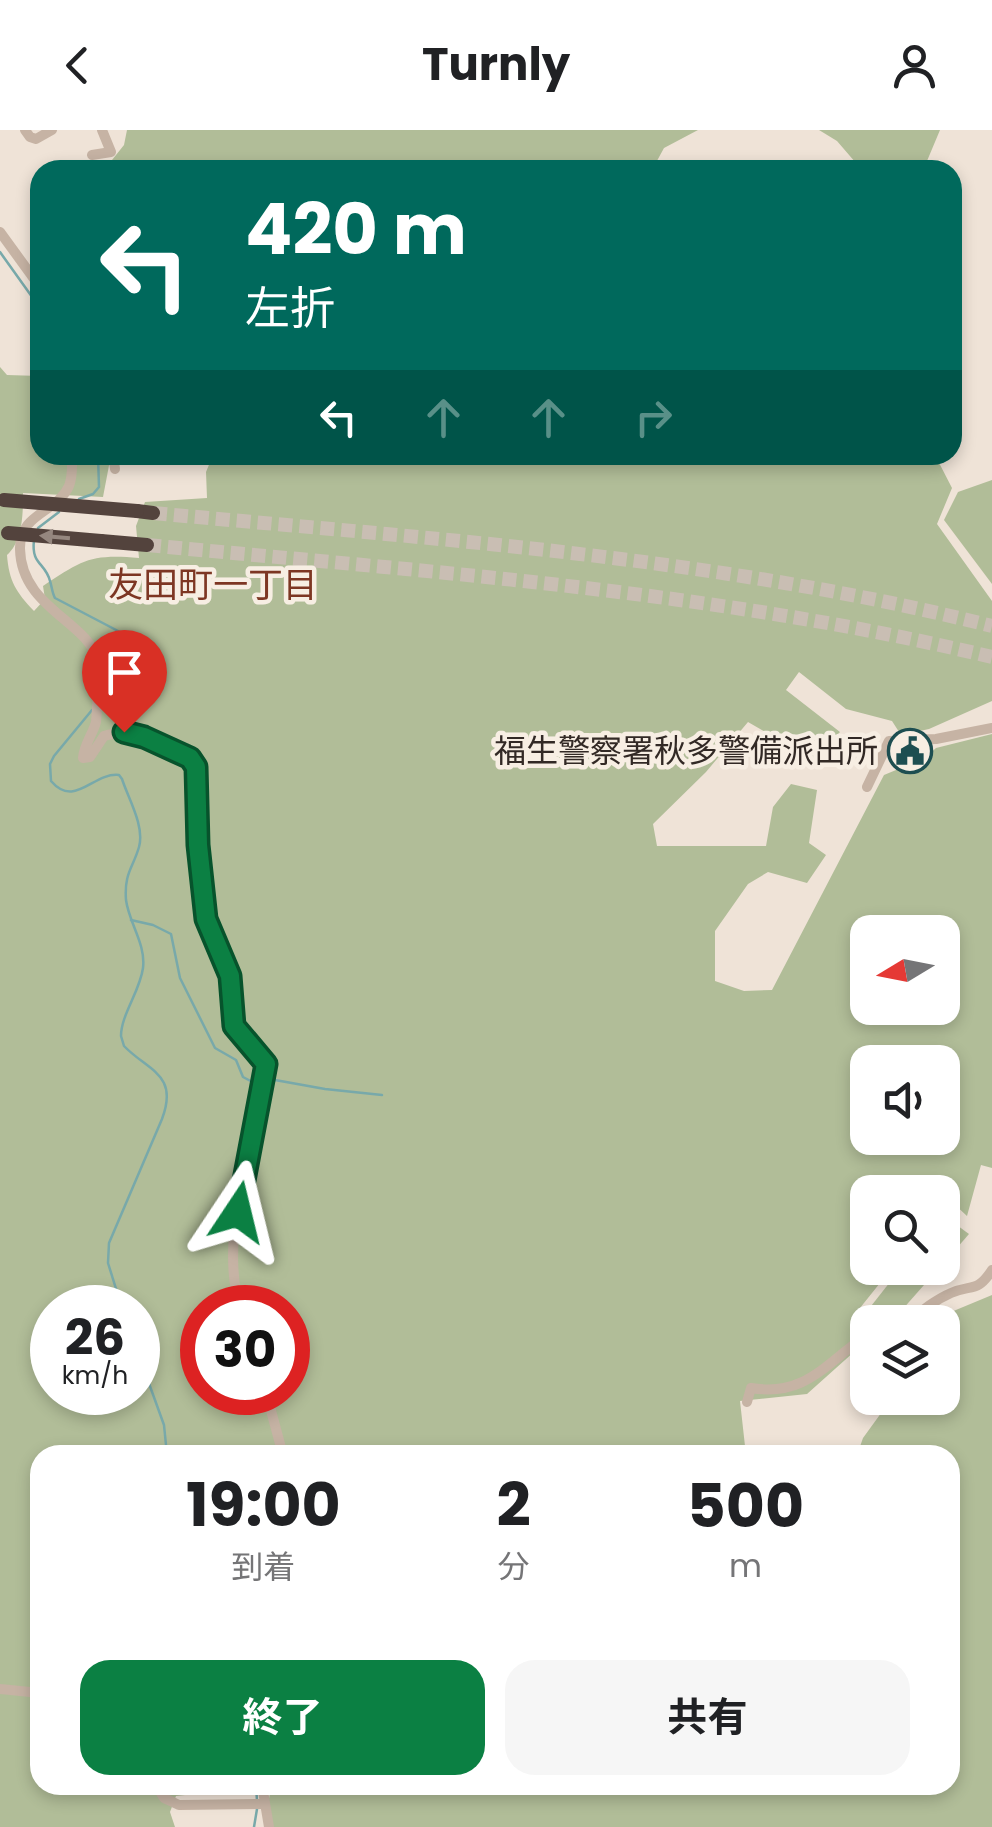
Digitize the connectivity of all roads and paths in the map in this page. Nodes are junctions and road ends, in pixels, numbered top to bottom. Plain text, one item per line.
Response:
1 (25, 130) edge
2 (52, 130) edge
3 (102, 130) edge
4 (92, 155) dead end
5 (0, 232) edge
6 (30, 272) edge
7 (72, 465) edge
8 (115, 465) edge
9 (116, 469) dead end
10 (2, 500) edge
11 (145, 512) tunnel mouth
12 (4, 533) edge
13 (148, 545) tunnel mouth
14 (992, 728) edge
15 (868, 786) dead end
16 (992, 1270) edge
17 (236, 1285) edge
18 (934, 1305) edge
19 (850, 1347) edge
20 (747, 1402) dead end
21 (272, 1415) edge
22 (280, 1445) edge
23 (0, 1689) edge
24 (30, 1692) edge
25 (162, 1795) edge
26 (260, 1795) edge
27 (259, 1804) junction
28 (269, 1827) edge

1 - 2 street
3 - 4 street
5 - 6 street
7 - 17 street
8 - 9 street
10 - 11 highway, bridge
13 -> 12 highway, bridge
14 - 15 street
16 - 18 street
19 - 20 street
21 - 22 street
23 - 24 street
25 - 27 street
26 - 27 street
27 - 28 street

